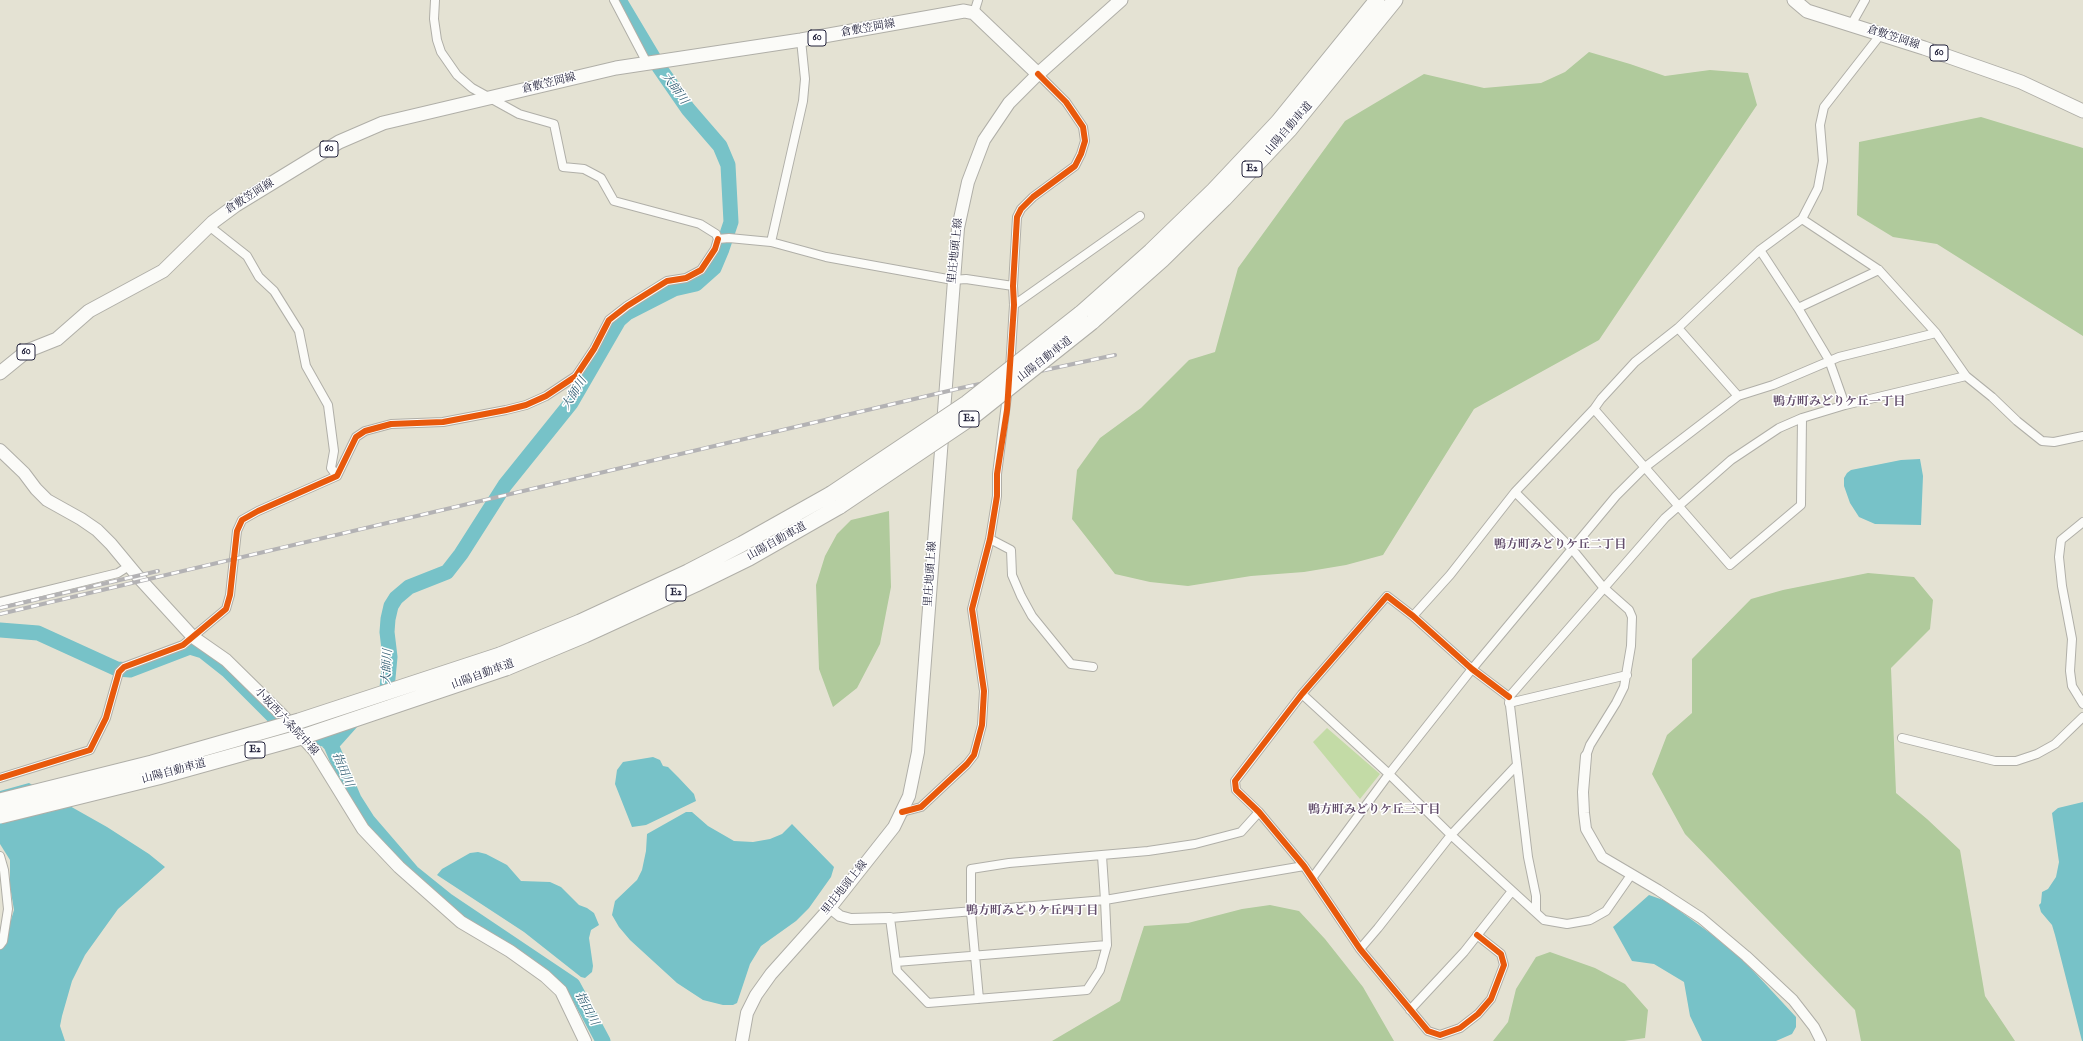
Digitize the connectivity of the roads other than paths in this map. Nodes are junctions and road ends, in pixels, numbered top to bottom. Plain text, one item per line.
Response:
1 (435, 0) edge
2 (614, 0) edge
3 (978, 0) edge
4 (1121, 0) edge
5 (1377, 0) edge
6 (1395, 0) edge
7 (1794, 0) edge
8 (1865, 0) edge
9 (974, 13) junction
10 (1851, 25) junction
11 (1881, 34) junction
12 (802, 40) junction
13 (652, 62) junction
14 (1038, 74) junction
15 (489, 98) junction
16 (2083, 111) edge
17 (1140, 216) dead end
18 (1802, 219) junction
19 (209, 226) junction
20 (722, 239) junction
21 (771, 242) junction
22 (1760, 250) junction
23 (1879, 270) junction
24 (953, 280) junction
25 (1012, 286) junction
26 (1014, 305) junction
27 (1798, 308) junction
28 (1086, 318) junction
29 (1678, 328) junction
30 (1936, 333) junction
31 (1829, 360) junction
32 (0, 373) edge
33 (1966, 376) junction
34 (1738, 396) junction
35 (1845, 405) junction
36 (1594, 409) junction
37 (1802, 418) junction
38 (2083, 436) edge
39 (0, 450) edge
40 (1644, 468) junction
41 (337, 476) junction
42 (1515, 492) junction
43 (1678, 505) junction
44 (2083, 522) edge
45 (990, 539) junction
46 (1572, 549) junction
47 (130, 566) junction
48 (1603, 587) junction
49 (0, 602) edge
50 (1413, 616) junction
51 (193, 638) junction
52 (503, 661) junction
53 (1093, 667) dead end
54 (1472, 669) junction
55 (1627, 675) junction
56 (1302, 694) junction
57 (1509, 700) junction
58 (2083, 704) edge
59 (2083, 717) edge
60 (1902, 738) dead end
61 (1586, 756) joint
62 (1516, 766) junction
63 (1389, 774) junction
64 (0, 778) edge
65 (0, 801) edge
66 (902, 812) junction
67 (1259, 812) junction
68 (0, 816) edge
69 (1451, 835) junction
70 (0, 856) edge
71 (1102, 856) junction
72 (1304, 866) junction
73 (1631, 875) junction
74 (1313, 877) junction
75 (1512, 891) junction
76 (1105, 900) junction
77 (830, 908) junction
78 (1536, 911) junction
79 (972, 912) junction
80 (890, 918) junction
81 (1476, 935) junction
82 (0, 945) edge
83 (1107, 945) junction
84 (1360, 949) junction
85 (975, 956) junction
86 (896, 962) junction
87 (979, 999) junction
88 (1410, 1010) junction
89 (585, 1041) edge
90 (742, 1041) edge
91 (1821, 1041) edge

1 - 15 street
2 - 13 street
3 - 9 street
4 - 14 main road
5 - 28 highway, 山陽自動車道 / E2
6 - 28 highway, 山陽自動車道 / E2
7 - 10 main road, 倉敷笠岡線 / 60
8 - 10 street
9 - 12 main road, 倉敷笠岡線 / 60
9 - 14 main road
10 - 11 main road, 倉敷笠岡線 / 60
11 - 16 main road, 倉敷笠岡線 / 60
11 - 18 street
12 - 13 main road, 倉敷笠岡線 / 60
12 - 21 street
13 - 15 main road, 倉敷笠岡線 / 60
14 - 24 main road, 里庄地頭上線
14 - 25 street
15 - 19 main road, 倉敷笠岡線 / 60
15 - 20 street
17 - 26 street
18 - 22 street
18 - 23 street
19 - 32 main road, 倉敷笠岡線 / 60
19 - 41 street
20 - 21 street
20 - 41 street
21 - 24 street
22 - 27 street
22 - 29 street
23 - 27 street
23 - 30 street
24 - 25 street
24 - 66 main road, 里庄地頭上線
25 - 26 street
26 - 45 street
27 - 31 street
28 - 52 highway, 山陽自動車道 / E2, bridge
29 - 34 street
29 - 36 street
30 - 31 street
30 - 33 street
31 - 34 street
31 - 35 street
33 - 35 street
33 - 38 street
34 - 40 street
35 - 37 street
36 - 40 street
36 - 42 street
37 - 43 street
37 - 43 street
39 - 47 main road, 小坂西六条院中線
40 - 43 street
40 - 46 street
41 - 51 street
42 - 46 street
42 - 50 street
43 - 48 street
44 - 58 street
45 - 53 street
45 - 66 street
46 - 48 street
46 - 54 street
47 - 49 street
47 - 51 main road, 小坂西六条院中線
48 - 55 street
48 - 57 street
50 - 54 street
50 - 56 street
51 - 64 street
51 - 89 main road, 小坂西六条院中線
52 - 65 highway, 山陽自動車道 / E2, bridge
52 - 68 highway, 山陽自動車道 / E2, bridge
54 - 57 street
54 - 63 street
55 - 57 street
55 - 61 street
56 - 63 street
56 - 67 street
57 - 62 street
59 - 60 street
61 - 73 street
62 - 69 street
62 - 78 street
63 - 69 street
63 - 74 street
66 - 77 main road, 里庄地頭上線
67 - 71 street
67 - 72 street
69 - 75 street
69 - 84 street
70 - 82 street
71 - 76 street
71 - 79 street
72 - 74 street
72 - 76 street
73 - 78 street
73 - 91 street
74 - 84 street
75 - 78 street
75 - 81 street
76 - 79 street
76 - 83 street
77 - 80 street
77 - 90 main road, 里庄地頭上線
79 - 80 street
79 - 85 street
80 - 86 street
81 - 88 street
81 - 88 street
83 - 85 street
83 - 87 street
84 - 88 street
85 - 86 street
85 - 87 street
86 - 87 street

